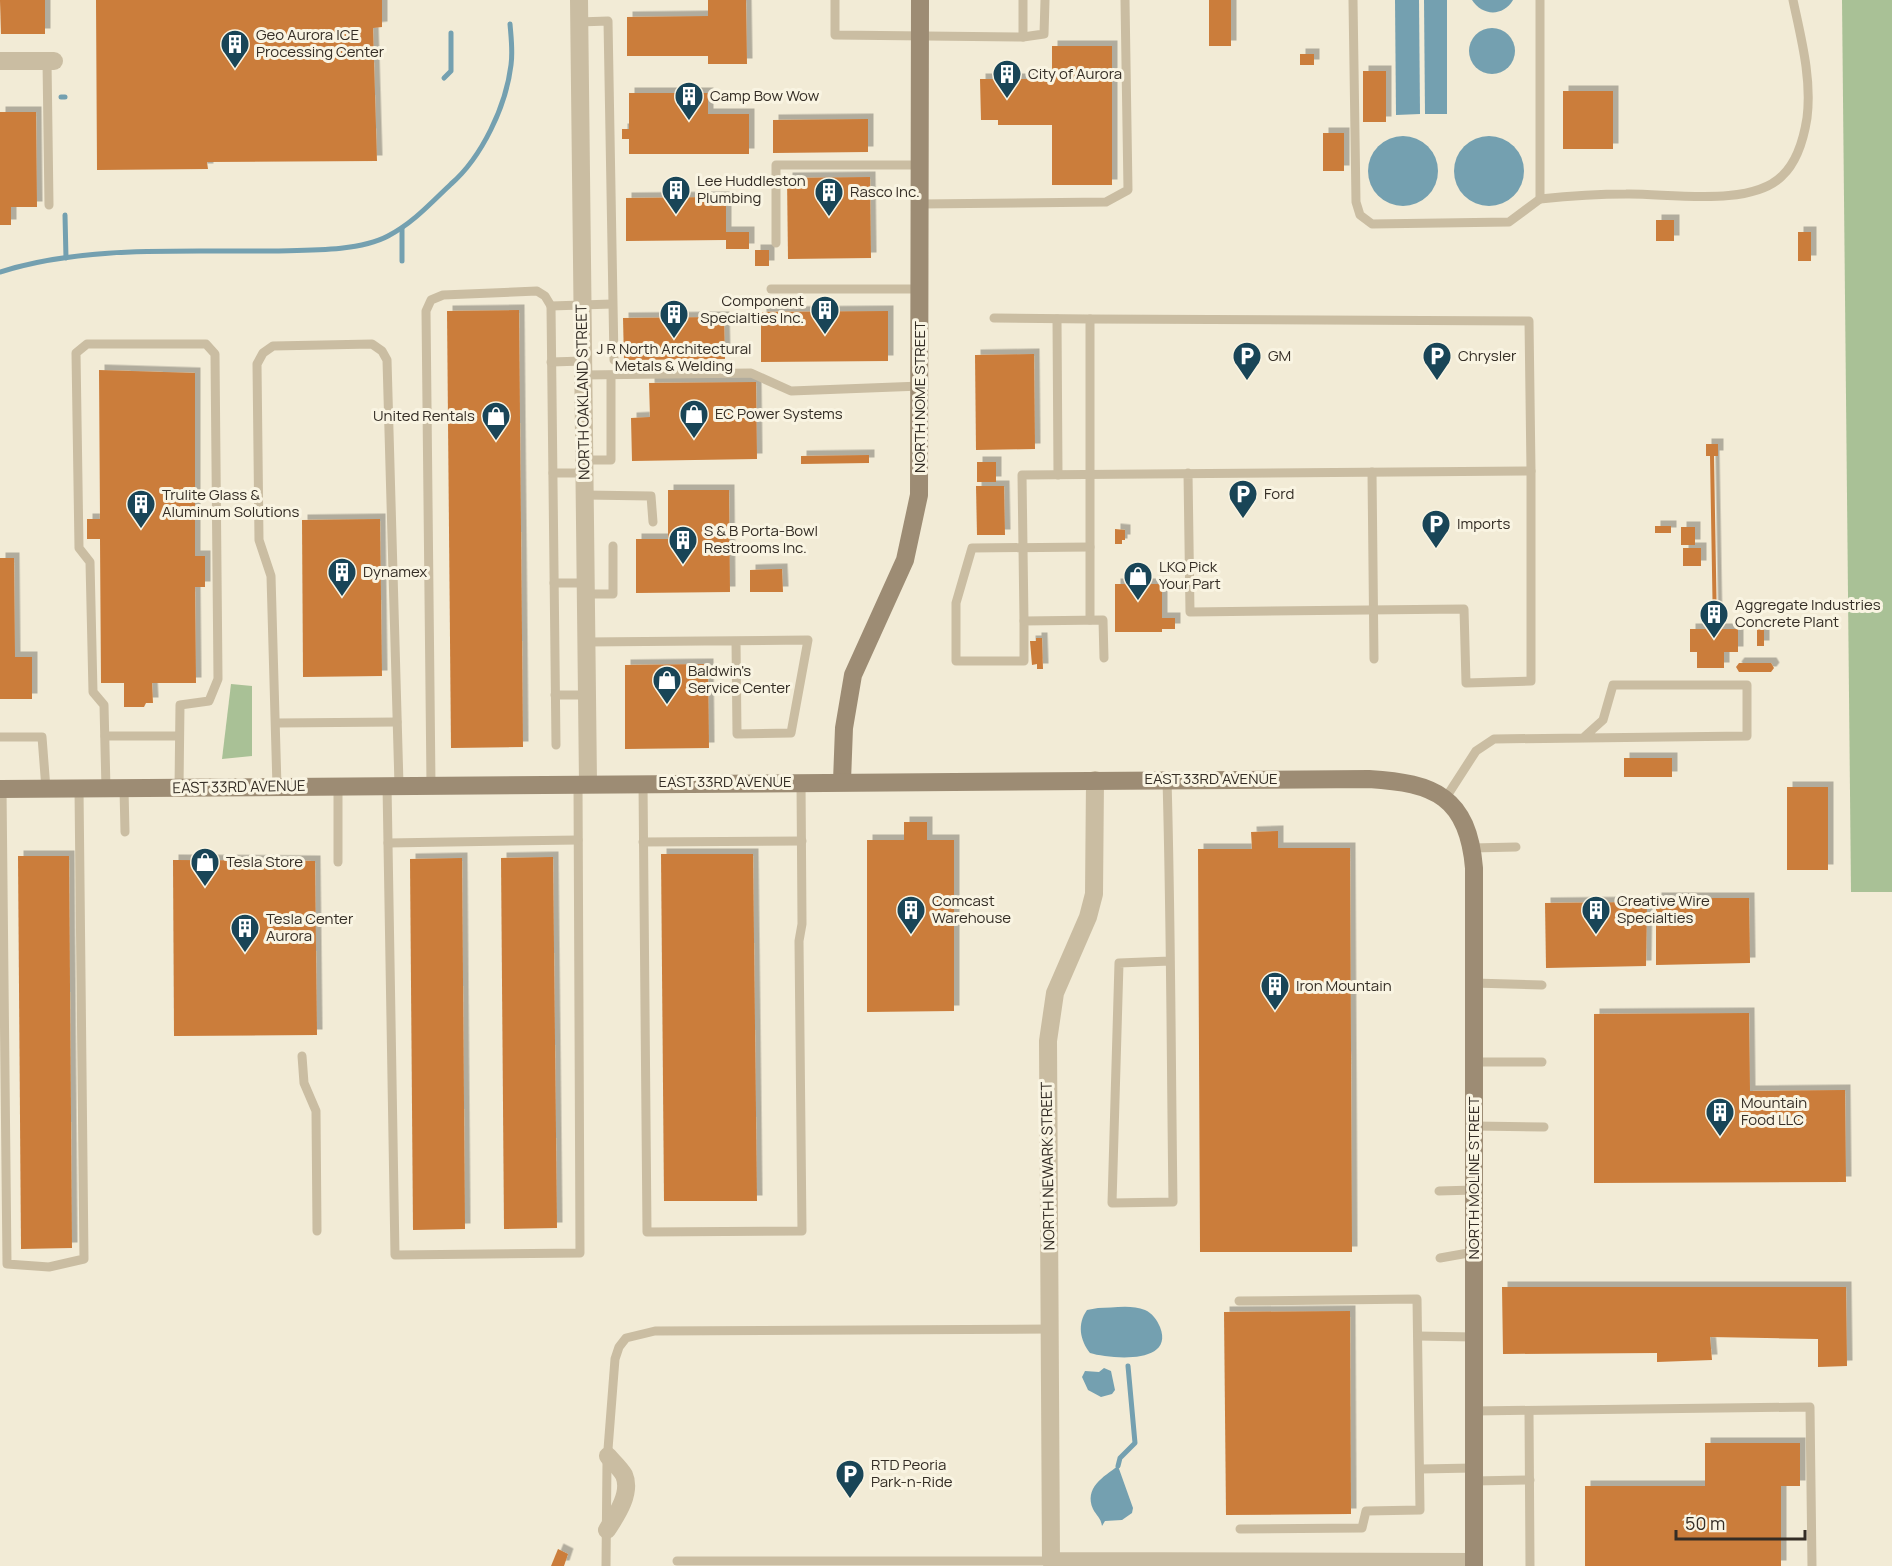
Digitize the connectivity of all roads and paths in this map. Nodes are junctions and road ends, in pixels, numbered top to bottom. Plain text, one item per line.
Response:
1 (579, 0) edge
2 (835, 0) edge
3 (920, 0) edge
4 (1023, 0) edge
5 (1045, 0) edge
6 (1125, 0) edge
7 (1353, 0) edge
8 (1540, 0) edge
9 (1793, 0) edge
10 (579, 22) junction
11 (920, 36) junction
12 (1023, 37) junction
13 (0, 61) edge
14 (50, 61) joint
15 (920, 165) junction
16 (1540, 200) junction
17 (920, 204) junction
18 (49, 205) dead end
19 (776, 243) dead end
20 (771, 289) dead end
21 (921, 289) junction
22 (612, 304) junction
23 (582, 305) junction
24 (551, 306) junction
25 (994, 318) dead end
26 (1057, 319) junction
27 (1090, 319) junction
28 (614, 360) dead end
29 (552, 362) junction
30 (583, 368) junction
31 (611, 376) junction
32 (921, 386) junction
33 (584, 466) junction
34 (1531, 471) junction
35 (1372, 472) junction
36 (553, 473) junction
37 (1188, 473) junction
38 (1058, 475) junction
39 (1090, 475) junction
40 (585, 495) junction
41 (653, 522) dead end
42 (613, 546) dead end
43 (1090, 547) junction
44 (1022, 548) junction
45 (554, 583) junction
46 (586, 588) junction
47 (1372, 610) junction
48 (1090, 620) junction
49 (1024, 621) junction
50 (736, 641) junction
51 (586, 642) junction
52 (1104, 658) dead end
53 (1374, 659) dead end
54 (555, 695) junction
55 (587, 695) junction
56 (397, 722) junction
57 (277, 723) junction
58 (105, 736) junction
59 (178, 736) junction
60 (0, 737) edge
61 (1583, 738) junction
62 (556, 745) dead end
63 (1095, 780) junction
64 (1167, 780) junction
65 (842, 781) junction
66 (801, 782) junction
67 (583, 783) junction
68 (643, 783) junction
69 (393, 785) junction
70 (431, 785) junction
71 (338, 786) junction
72 (277, 787) junction
73 (179, 788) junction
74 (1, 789) edge
75 (46, 789) junction
76 (79, 789) junction
77 (106, 789) junction
78 (124, 789) junction
79 (1445, 799) junction
80 (125, 832) dead end
81 (578, 840) junction
82 (802, 841) junction
83 (643, 842) junction
84 (388, 843) junction
85 (1516, 847) dead end
86 (1472, 848) junction
87 (339, 862) dead end
88 (1170, 961) junction
89 (1474, 983) junction
90 (1542, 984) dead end
91 (302, 1056) dead end
92 (1474, 1062) junction
93 (1542, 1062) dead end
94 (1474, 1126) junction
95 (1544, 1127) dead end
96 (1474, 1190) junction
97 (1439, 1191) dead end
98 (317, 1231) dead end
99 (1474, 1252) junction
100 (1440, 1258) dead end
101 (1239, 1301) dead end
102 (1050, 1329) junction
103 (1418, 1336) junction
104 (1474, 1337) junction
105 (1473, 1411) junction
106 (1529, 1411) junction
107 (608, 1456) joint
108 (1421, 1469) junction
109 (1473, 1474) junction
110 (1530, 1480) junction
111 (1240, 1529) dead end
112 (607, 1530) joint
113 (677, 1561) dead end
114 (1051, 1561) junction
115 (1474, 1564) edge
116 (606, 1566) edge
117 (1530, 1566) edge
118 (1812, 1566) edge

1 - 10 street, NORTH OAKLAND STREET
2 - 11 lane
3 - 11 street, NORTH NOME STREET
4 - 12 lane
5 - 12 lane
6 - 17 lane
7 - 16 lane
8 - 16 lane
9 - 16 lane
10 - 22 lane
10 - 23 street, NORTH OAKLAND STREET
11 - 12 lane
11 - 15 street, NORTH NOME STREET
13 - 14 street
14 - 18 lane
15 - 17 street, NORTH NOME STREET
15 - 19 lane
17 - 21 street, NORTH NOME STREET
20 - 21 lane
21 - 32 street, NORTH NOME STREET
22 - 23 lane
22 - 28 lane
23 - 24 lane
23 - 30 street, NORTH OAKLAND STREET
24 - 29 lane
24 - 70 lane
25 - 26 lane
26 - 27 lane
26 - 38 lane
27 - 34 lane
27 - 39 lane
29 - 30 lane
29 - 36 lane
30 - 31 lane
30 - 33 street, NORTH OAKLAND STREET
31 - 32 lane
31 - 33 lane
32 - 65 street, NORTH NOME STREET
33 - 36 lane
33 - 40 street, NORTH OAKLAND STREET
34 - 35 lane
34 - 47 lane
35 - 37 lane
35 - 47 lane
36 - 45 lane
37 - 39 lane
37 - 47 lane
38 - 39 lane
38 - 44 lane
39 - 43 lane
40 - 41 lane
40 - 46 street, NORTH OAKLAND STREET
42 - 46 lane
43 - 44 lane
43 - 48 lane
44 - 49 lane
44 - 49 lane
45 - 46 lane
45 - 54 lane
46 - 51 street, NORTH OAKLAND STREET
47 - 53 lane
48 - 49 lane
48 - 52 lane
50 - 50 lane
50 - 51 lane
51 - 55 street, NORTH OAKLAND STREET
54 - 55 lane
54 - 62 lane
55 - 67 street, NORTH OAKLAND STREET
56 - 57 lane
56 - 57 lane
56 - 69 lane
57 - 72 lane
58 - 59 lane
58 - 59 lane
58 - 77 lane
59 - 73 lane
60 - 75 lane
61 - 61 lane
61 - 79 lane
63 - 64 street, EAST 33RD AVENUE
63 - 65 street, EAST 33RD AVENUE
63 - 102 street, NORTH NEWARK STREET
64 - 79 street, EAST 33RD AVENUE
64 - 88 lane
65 - 66 street, EAST 33RD AVENUE
66 - 68 street, EAST 33RD AVENUE
66 - 82 lane
67 - 68 street, EAST 33RD AVENUE
67 - 70 street, EAST 33RD AVENUE
67 - 81 lane
68 - 83 lane
69 - 70 street, EAST 33RD AVENUE
69 - 71 street, EAST 33RD AVENUE
69 - 84 lane
71 - 72 street, EAST 33RD AVENUE
71 - 87 lane
72 - 73 street, EAST 33RD AVENUE
73 - 78 street, EAST 33RD AVENUE
74 - 75 street, EAST 33RD AVENUE
74 - 76 lane
75 - 76 street, EAST 33RD AVENUE
76 - 77 street, EAST 33RD AVENUE
77 - 78 street, EAST 33RD AVENUE
78 - 80 lane
79 - 86 street, NORTH MOLINE STREET
81 - 84 lane
81 - 84 lane
82 - 83 lane
82 - 83 lane
85 - 86 lane
86 - 89 street, NORTH MOLINE STREET
88 - 88 lane
89 - 90 lane
89 - 92 street, NORTH MOLINE STREET
91 - 98 lane
92 - 93 lane
92 - 94 street, NORTH MOLINE STREET
94 - 95 lane
94 - 96 street, NORTH MOLINE STREET
96 - 97 lane
96 - 99 street, NORTH MOLINE STREET
99 - 100 lane
99 - 104 street, NORTH MOLINE STREET
101 - 103 lane
102 - 107 lane
102 - 114 street, NORTH NEWARK STREET
103 - 104 lane
103 - 108 lane
104 - 105 street, NORTH MOLINE STREET
105 - 106 lane
105 - 109 street, NORTH MOLINE STREET
106 - 110 lane
106 - 118 lane
107 - 112 street
108 - 109 lane
108 - 111 lane
109 - 110 lane
109 - 115 street, NORTH MOLINE STREET
110 - 117 lane
112 - 116 lane
113 - 114 lane
114 - 115 street

